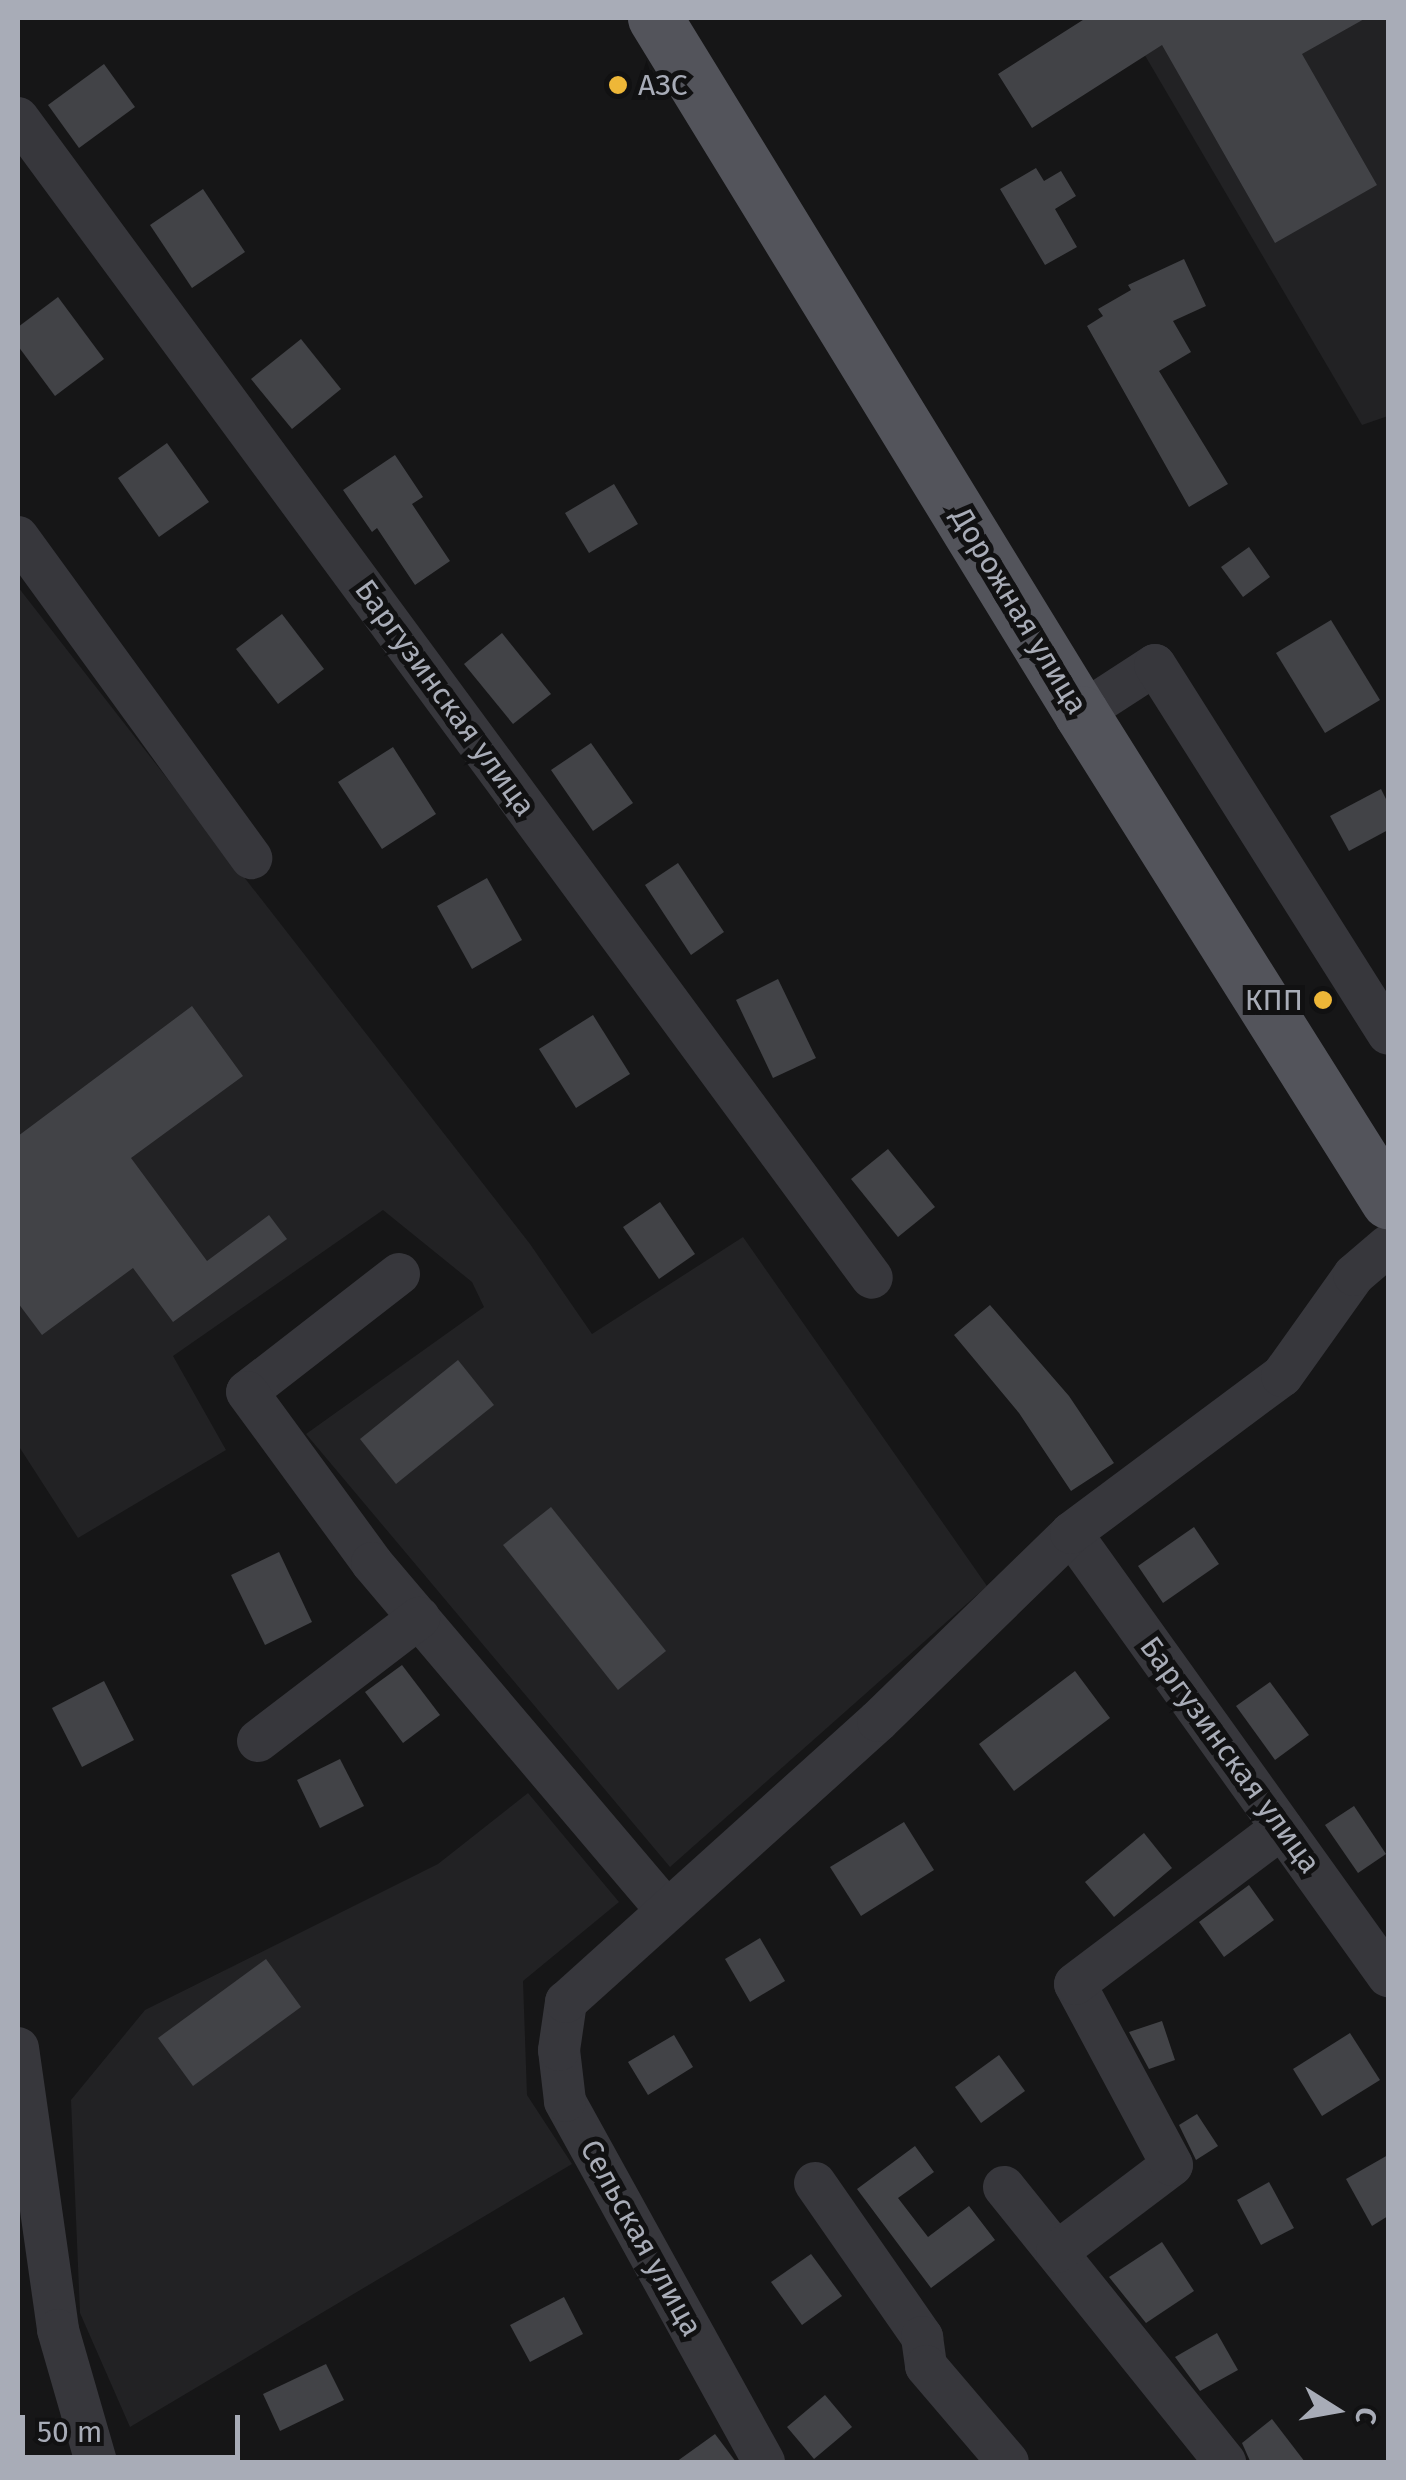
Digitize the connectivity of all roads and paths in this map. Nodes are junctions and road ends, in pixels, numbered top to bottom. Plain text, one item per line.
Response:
1 (655, 18) edge
2 (18, 118) edge
3 (18, 537) edge
4 (1081, 713) junction
5 (251, 858) dead end
6 (1388, 1033) edge
7 (1388, 1201) edge
8 (1388, 1246) edge
9 (399, 1274) dead end
10 (872, 1278) dead end
11 (1071, 1533) junction
12 (418, 1618) junction
13 (258, 1741) dead end
14 (1282, 1828) junction
15 (666, 1912) junction
16 (1388, 1976) edge
17 (18, 2048) edge
18 (815, 2183) dead end
19 (1004, 2186) dead end
20 (1057, 2252) junction
21 (96, 2462) edge
22 (764, 2462) edge
23 (1008, 2462) edge
24 (1225, 2462) edge

1 - 4 main road, Дорожная улица
2 - 10 street, Баргузинская улица
3 - 5 street
4 - 6 street
4 - 7 main road, Дорожная улица
8 - 11 street
9 - 12 street
11 - 14 street, Баргузинская улица
11 - 15 street
12 - 13 street
12 - 15 street
14 - 16 street, Баргузинская улица
14 - 20 street
15 - 22 street, Сельская улица
17 - 21 street
18 - 23 street
19 - 20 street
20 - 24 street

